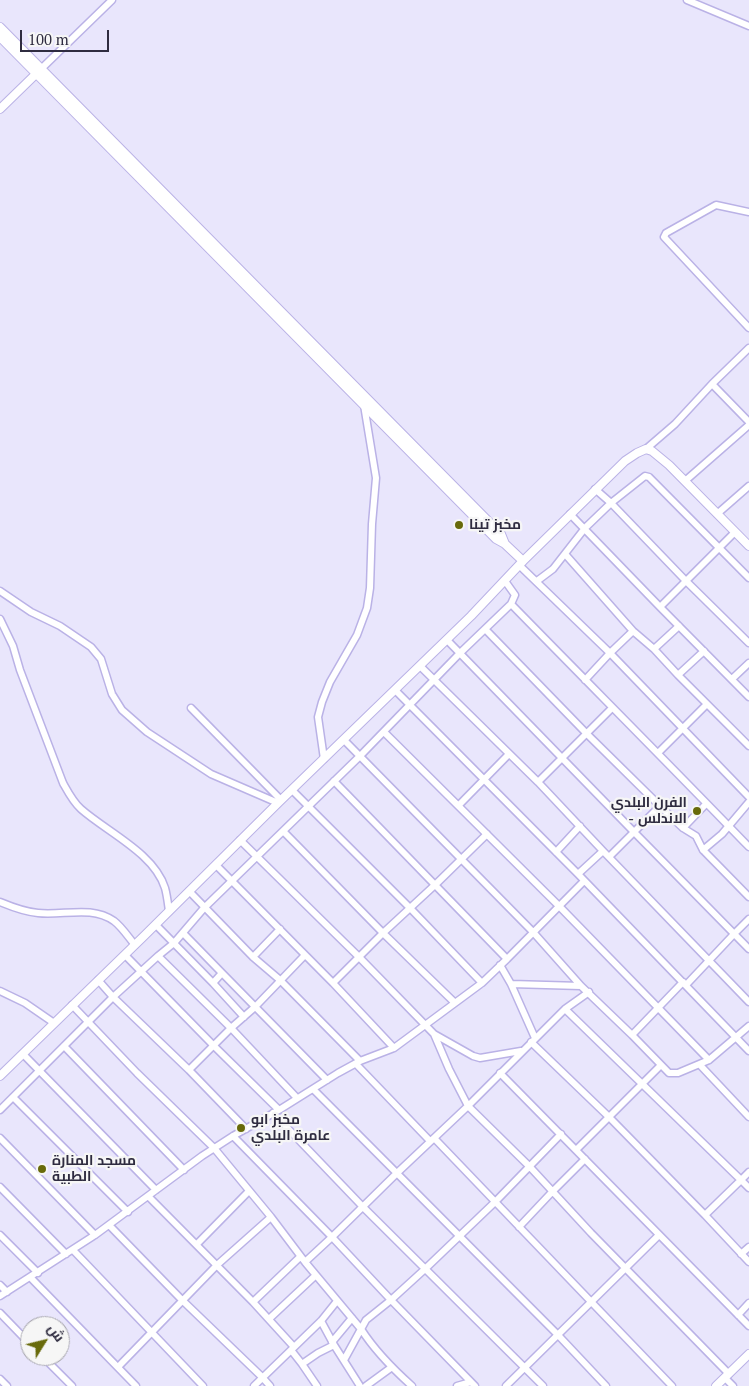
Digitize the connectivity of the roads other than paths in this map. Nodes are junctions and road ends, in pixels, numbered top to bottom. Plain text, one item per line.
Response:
1 (112, 0) edge
2 (688, 0) edge
3 (749, 26) edge
4 (0, 27) edge
5 (0, 37) edge
6 (38, 71) junction
7 (0, 110) edge
8 (749, 212) edge
9 (749, 328) edge
10 (749, 348) edge
11 (712, 384) junction
12 (364, 406) junction
13 (749, 423) edge
14 (646, 449) junction
15 (685, 481) junction
16 (749, 486) edge
17 (595, 490) junction
18 (610, 503) junction
19 (570, 514) junction
20 (717, 514) junction
21 (585, 528) junction
22 (735, 532) junction
23 (505, 544) junction
24 (749, 545) edge
25 (719, 548) junction
26 (565, 554) junction
27 (521, 563) junction
28 (749, 578) edge
29 (505, 581) junction
30 (537, 581) junction
31 (686, 581) junction
32 (0, 591) edge
33 (511, 604) junction
34 (660, 607) junction
35 (0, 619) edge
36 (679, 626) junction
37 (485, 629) junction
38 (633, 630) junction
39 (447, 640) junction
40 (749, 643) edge
41 (654, 649) junction
42 (704, 651) junction
43 (610, 652) junction
44 (460, 654) junction
45 (749, 662) edge
46 (420, 666) junction
47 (678, 675) junction
48 (732, 679) junction
49 (585, 680) junction
50 (434, 681) junction
51 (395, 690) junction
52 (749, 697) edge
53 (706, 704) junction
54 (410, 706) junction
55 (191, 708) dead end
56 (612, 708) junction
57 (683, 727) junction
58 (384, 732) junction
59 (588, 734) junction
60 (344, 740) junction
61 (749, 746) edge
62 (658, 753) junction
63 (509, 754) junction
64 (360, 756) junction
65 (562, 758) junction
66 (324, 759) junction
67 (484, 780) junction
68 (334, 781) junction
69 (538, 782) junction
70 (292, 790) junction
71 (749, 796) edge
72 (279, 802) junction
73 (706, 804) junction
74 (748, 804) edge
75 (459, 805) junction
76 (307, 806) junction
77 (660, 806) junction
78 (580, 826) junction
79 (729, 826) junction
80 (683, 828) junction
81 (282, 831) junction
82 (634, 832) junction
83 (487, 834) junction
84 (240, 840) junction
85 (749, 846) edge
86 (703, 850) junction
87 (603, 851) junction
88 (556, 852) junction
89 (256, 857) junction
90 (609, 857) junction
91 (461, 859) junction
92 (216, 865) junction
93 (578, 874) junction
94 (231, 881) junction
95 (584, 881) junction
96 (436, 884) junction
97 (189, 891) junction
98 (749, 897) edge
99 (0, 902) edge
100 (559, 906) junction
101 (204, 908) junction
102 (410, 908) junction
103 (169, 911) junction
104 (749, 919) edge
105 (156, 925) junction
106 (280, 930) junction
107 (533, 932) junction
108 (183, 933) junction
109 (383, 933) junction
110 (734, 934) junction
111 (174, 943) junction
112 (135, 945) junction
113 (749, 949) edge
114 (125, 955) junction
115 (305, 955) junction
116 (158, 956) junction
117 (253, 956) junction
118 (359, 957) junction
119 (508, 958) junction
120 (709, 961) junction
121 (500, 965) junction
122 (140, 972) junction
123 (222, 973) junction
124 (98, 980) junction
125 (280, 980) junction
126 (213, 983) junction
127 (333, 983) junction
128 (482, 983) junction
129 (684, 983) junction
130 (511, 984) junction
131 (581, 986) junction
132 (0, 991) edge
133 (589, 992) junction
134 (114, 997) junction
135 (454, 1002) junction
136 (749, 1002) edge
137 (72, 1005) junction
138 (255, 1007) junction
139 (565, 1009) junction
140 (658, 1009) junction
141 (244, 1017) junction
142 (88, 1022) junction
143 (54, 1023) junction
144 (424, 1025) junction
145 (749, 1026) edge
146 (231, 1028) junction
147 (434, 1034) junction
148 (632, 1035) junction
149 (736, 1038) junction
150 (533, 1040) junction
151 (64, 1046) junction
152 (214, 1046) junction
153 (394, 1048) junction
154 (749, 1051) edge
155 (522, 1052) junction
156 (22, 1054) junction
157 (709, 1060) junction
158 (358, 1063) junction
159 (661, 1065) junction
160 (700, 1065) junction
161 (189, 1070) junction
162 (38, 1072) junction
163 (500, 1073) junction
164 (0, 1076) edge
165 (326, 1080) junction
166 (642, 1084) junction
167 (313, 1089) junction
168 (13, 1097) junction
169 (297, 1098) junction
170 (468, 1106) junction
171 (0, 1110) edge
172 (276, 1112) junction
173 (609, 1117) junction
174 (749, 1117) edge
175 (246, 1128) junction
176 (561, 1134) junction
177 (233, 1136) junction
178 (0, 1138) edge
179 (432, 1140) junction
180 (214, 1148) junction
181 (576, 1150) junction
182 (585, 1159) junction
183 (530, 1167) junction
184 (184, 1170) junction
185 (749, 1172) edge
186 (397, 1173) junction
187 (740, 1180) junction
188 (0, 1187) edge
189 (749, 1188) edge
190 (156, 1190) junction
191 (249, 1191) junction
192 (552, 1192) junction
193 (148, 1196) junction
194 (495, 1202) junction
195 (363, 1207) junction
196 (128, 1212) junction
197 (705, 1215) junction
198 (271, 1217) junction
199 (108, 1225) junction
200 (519, 1228) junction
201 (0, 1235) edge
202 (95, 1235) junction
203 (659, 1235) junction
204 (459, 1236) junction
205 (332, 1237) junction
206 (196, 1244) junction
207 (749, 1247) edge
208 (73, 1250) junction
209 (66, 1254) junction
210 (741, 1254) junction
211 (303, 1259) junction
212 (749, 1262) edge
213 (216, 1265) junction
214 (626, 1268) junction
215 (425, 1269) junction
216 (38, 1272) junction
217 (316, 1275) junction
218 (30, 1277) junction
219 (0, 1285) edge
220 (7, 1292) junction
221 (0, 1296) edge
222 (182, 1300) junction
223 (391, 1300) junction
224 (337, 1301) junction
225 (253, 1302) junction
226 (591, 1302) junction
227 (749, 1303) edge
228 (0, 1313) edge
229 (738, 1315) junction
230 (352, 1318) junction
231 (269, 1319) junction
232 (321, 1321) junction
233 (749, 1326) edge
234 (362, 1329) junction
235 (152, 1333) junction
236 (20, 1334) edge
237 (558, 1335) junction
238 (333, 1343) junction
239 (292, 1349) junction
240 (749, 1354) edge
241 (344, 1360) junction
242 (302, 1364) junction
243 (52, 1366) edge
244 (118, 1367) junction
245 (392, 1367) junction
246 (526, 1368) junction
247 (727, 1376) junction
248 (262, 1377) junction
249 (0, 1379) edge
250 (473, 1384) edge
251 (7, 1386) edge
252 (72, 1386) edge
253 (136, 1386) edge
254 (203, 1386) edge
255 (254, 1386) edge
256 (270, 1386) edge
257 (317, 1386) edge
258 (360, 1386) edge
259 (366, 1386) edge
260 (412, 1386) edge
261 (457, 1386) edge
262 (506, 1386) edge
263 (543, 1386) edge
264 (606, 1386) edge
265 (672, 1386) edge
266 (716, 1386) edge
267 (733, 1386) edge

1 - 6 street
2 - 3 street
4 - 6 street
5 - 6 street
6 - 7 street
6 - 12 street
6 - 23 street
8 - 9 street
10 - 11 street
11 - 13 street
11 - 14 street
12 - 23 street
12 - 66 street
13 - 15 street
14 - 15 street
14 - 17 street
15 - 20 street
16 - 20 street
17 - 18 street
17 - 19 street
18 - 21 street
18 - 25 street
18 - 31 street
19 - 21 street
19 - 27 street
20 - 22 street
21 - 26 street
21 - 34 street
22 - 24 street
22 - 25 street
23 - 27 street
25 - 28 street
25 - 31 street
26 - 30 street
26 - 38 street
27 - 29 street
27 - 30 street
29 - 33 street
29 - 39 street
30 - 43 street
31 - 34 street
31 - 40 street
32 - 72 street
33 - 37 street
33 - 49 street
34 - 36 street
35 - 103 street
36 - 41 street
36 - 42 street
37 - 44 street
37 - 59 street
38 - 41 street
38 - 43 street
39 - 44 street
39 - 46 street
41 - 47 street
42 - 47 street
42 - 48 street
43 - 49 street
43 - 57 street
44 - 50 street
44 - 65 street
45 - 48 street
46 - 50 street
46 - 51 street
47 - 53 street
48 - 52 street
49 - 56 street
50 - 54 street
50 - 63 street
51 - 54 street
51 - 60 street
53 - 57 street
53 - 61 street
54 - 58 street
54 - 67 street
55 - 72 street
56 - 59 street
56 - 62 street
57 - 62 street
57 - 71 street
58 - 64 street
58 - 75 street
59 - 65 street
59 - 77 street
60 - 64 street
60 - 66 street
62 - 73 street
63 - 67 street
63 - 69 street
64 - 68 street
64 - 91 street
65 - 69 street
65 - 82 street
66 - 70 street
67 - 75 street
67 - 88 street
68 - 76 street
68 - 96 street
69 - 78 street
70 - 72 street
70 - 76 street
72 - 84 street
73 - 79 street
73 - 80 street
74 - 79 street
75 - 83 street
76 - 81 street
76 - 102 street
77 - 80 street
77 - 82 street
78 - 87 street
78 - 88 street
79 - 85 street
79 - 86 street
80 - 86 street
81 - 89 street
81 - 109 street
82 - 90 street
82 - 110 street
83 - 91 street
83 - 100 street
84 - 89 street
84 - 92 street
86 - 98 street
87 - 90 street
87 - 93 street
88 - 93 street
89 - 94 street
89 - 118 street
90 - 120 street
91 - 96 street
91 - 107 street
92 - 94 street
92 - 97 street
93 - 95 street
94 - 101 street
94 - 106 street
95 - 100 street
95 - 129 street
96 - 102 street
96 - 119 street
97 - 101 street
97 - 103 street
99 - 112 street
100 - 107 street
100 - 140 street
101 - 108 street
101 - 117 street
102 - 109 street
102 - 128 street
103 - 105 street
104 - 110 street
105 - 111 street
105 - 112 street
106 - 115 street
106 - 117 street
107 - 119 street
107 - 131 street
108 - 111 street
108 - 123 street
109 - 118 street
109 - 135 street
110 - 113 street
110 - 120 street
111 - 116 street
111 - 126 street
112 - 114 street
114 - 122 street
114 - 124 street
115 - 125 street
115 - 127 street
116 - 122 street
116 - 146 street
117 - 125 street
118 - 127 street
118 - 144 street
119 - 121 street
120 - 129 street
120 - 136 street
121 - 128 street
121 - 130 street
122 - 134 street
122 - 152 street
123 - 126 street
123 - 138 street
124 - 134 street
124 - 137 street
125 - 138 street
125 - 158 street
126 - 141 street
127 - 153 street
128 - 135 street
129 - 140 street
129 - 149 street
130 - 131 street
130 - 150 street
131 - 133 street
132 - 143 street
133 - 139 street
133 - 148 street
134 - 142 street
134 - 161 street
135 - 144 street
137 - 142 street
137 - 143 street
138 - 141 street
138 - 165 street
139 - 150 street
139 - 166 street
140 - 148 street
140 - 157 street
141 - 146 street
142 - 151 street
142 - 180 street
143 - 156 street
144 - 147 street
144 - 153 street
145 - 149 street
146 - 152 street
146 - 169 street
147 - 155 street
147 - 170 street
148 - 159 street
149 - 154 street
149 - 157 street
150 - 155 street
150 - 173 street
151 - 162 street
151 - 184 street
152 - 161 street
152 - 172 street
153 - 158 street
155 - 163 street
156 - 162 street
156 - 164 street
157 - 160 street
158 - 165 street
158 - 179 street
159 - 160 street
159 - 166 street
160 - 174 street
161 - 175 street
162 - 168 street
162 - 190 street
163 - 170 street
163 - 176 street
165 - 167 street
166 - 173 street
166 - 187 street
167 - 169 street
167 - 186 street
168 - 171 street
168 - 196 street
169 - 172 street
170 - 179 street
170 - 183 street
172 - 175 street
172 - 195 street
173 - 181 street
173 - 197 street
175 - 177 street
176 - 181 street
176 - 183 street
177 - 180 street
177 - 205 street
178 - 202 street
179 - 186 street
179 - 194 street
180 - 184 street
180 - 191 street
181 - 182 street
182 - 192 street
182 - 203 street
183 - 192 street
183 - 194 street
184 - 190 street
185 - 187 street
186 - 195 street
186 - 204 street
187 - 189 street
187 - 197 street
188 - 209 street
190 - 193 street
191 - 198 street
191 - 206 street
192 - 200 street
192 - 214 street
193 - 196 street
193 - 206 street
194 - 200 street
194 - 204 street
195 - 205 street
195 - 215 street
196 - 199 street
197 - 210 street
198 - 211 street
198 - 213 street
199 - 202 street
199 - 222 street
200 - 226 street
201 - 216 street
202 - 208 street
203 - 214 street
203 - 229 street
204 - 215 street
204 - 237 street
205 - 211 street
205 - 223 street
206 - 213 street
207 - 210 street
208 - 209 street
208 - 235 street
209 - 216 street
210 - 212 street
211 - 217 street
211 - 225 street
213 - 222 street
213 - 225 street
214 - 226 street
214 - 247 street
215 - 223 street
215 - 246 street
216 - 218 street
217 - 224 street
217 - 231 street
218 - 220 street
218 - 244 street
219 - 220 street
220 - 221 street
222 - 235 street
222 - 248 street
223 - 234 street
223 - 250 street
224 - 230 street
224 - 232 street
225 - 231 street
226 - 237 street
226 - 265 street
227 - 229 street
228 - 236 street
229 - 233 street
230 - 234 street
230 - 238 street
231 - 239 street
232 - 238 street
232 - 239 street
234 - 241 street
234 - 245 street
235 - 244 street
235 - 254 street
237 - 246 street
237 - 264 street
238 - 241 street
238 - 242 street
239 - 242 street
239 - 248 street
240 - 247 street
241 - 258 street
242 - 257 street
243 - 252 street
244 - 253 street
245 - 259 street
245 - 260 street
246 - 262 street
246 - 263 street
247 - 266 street
247 - 267 street
248 - 255 street
248 - 256 street
249 - 251 street
250 - 261 street

